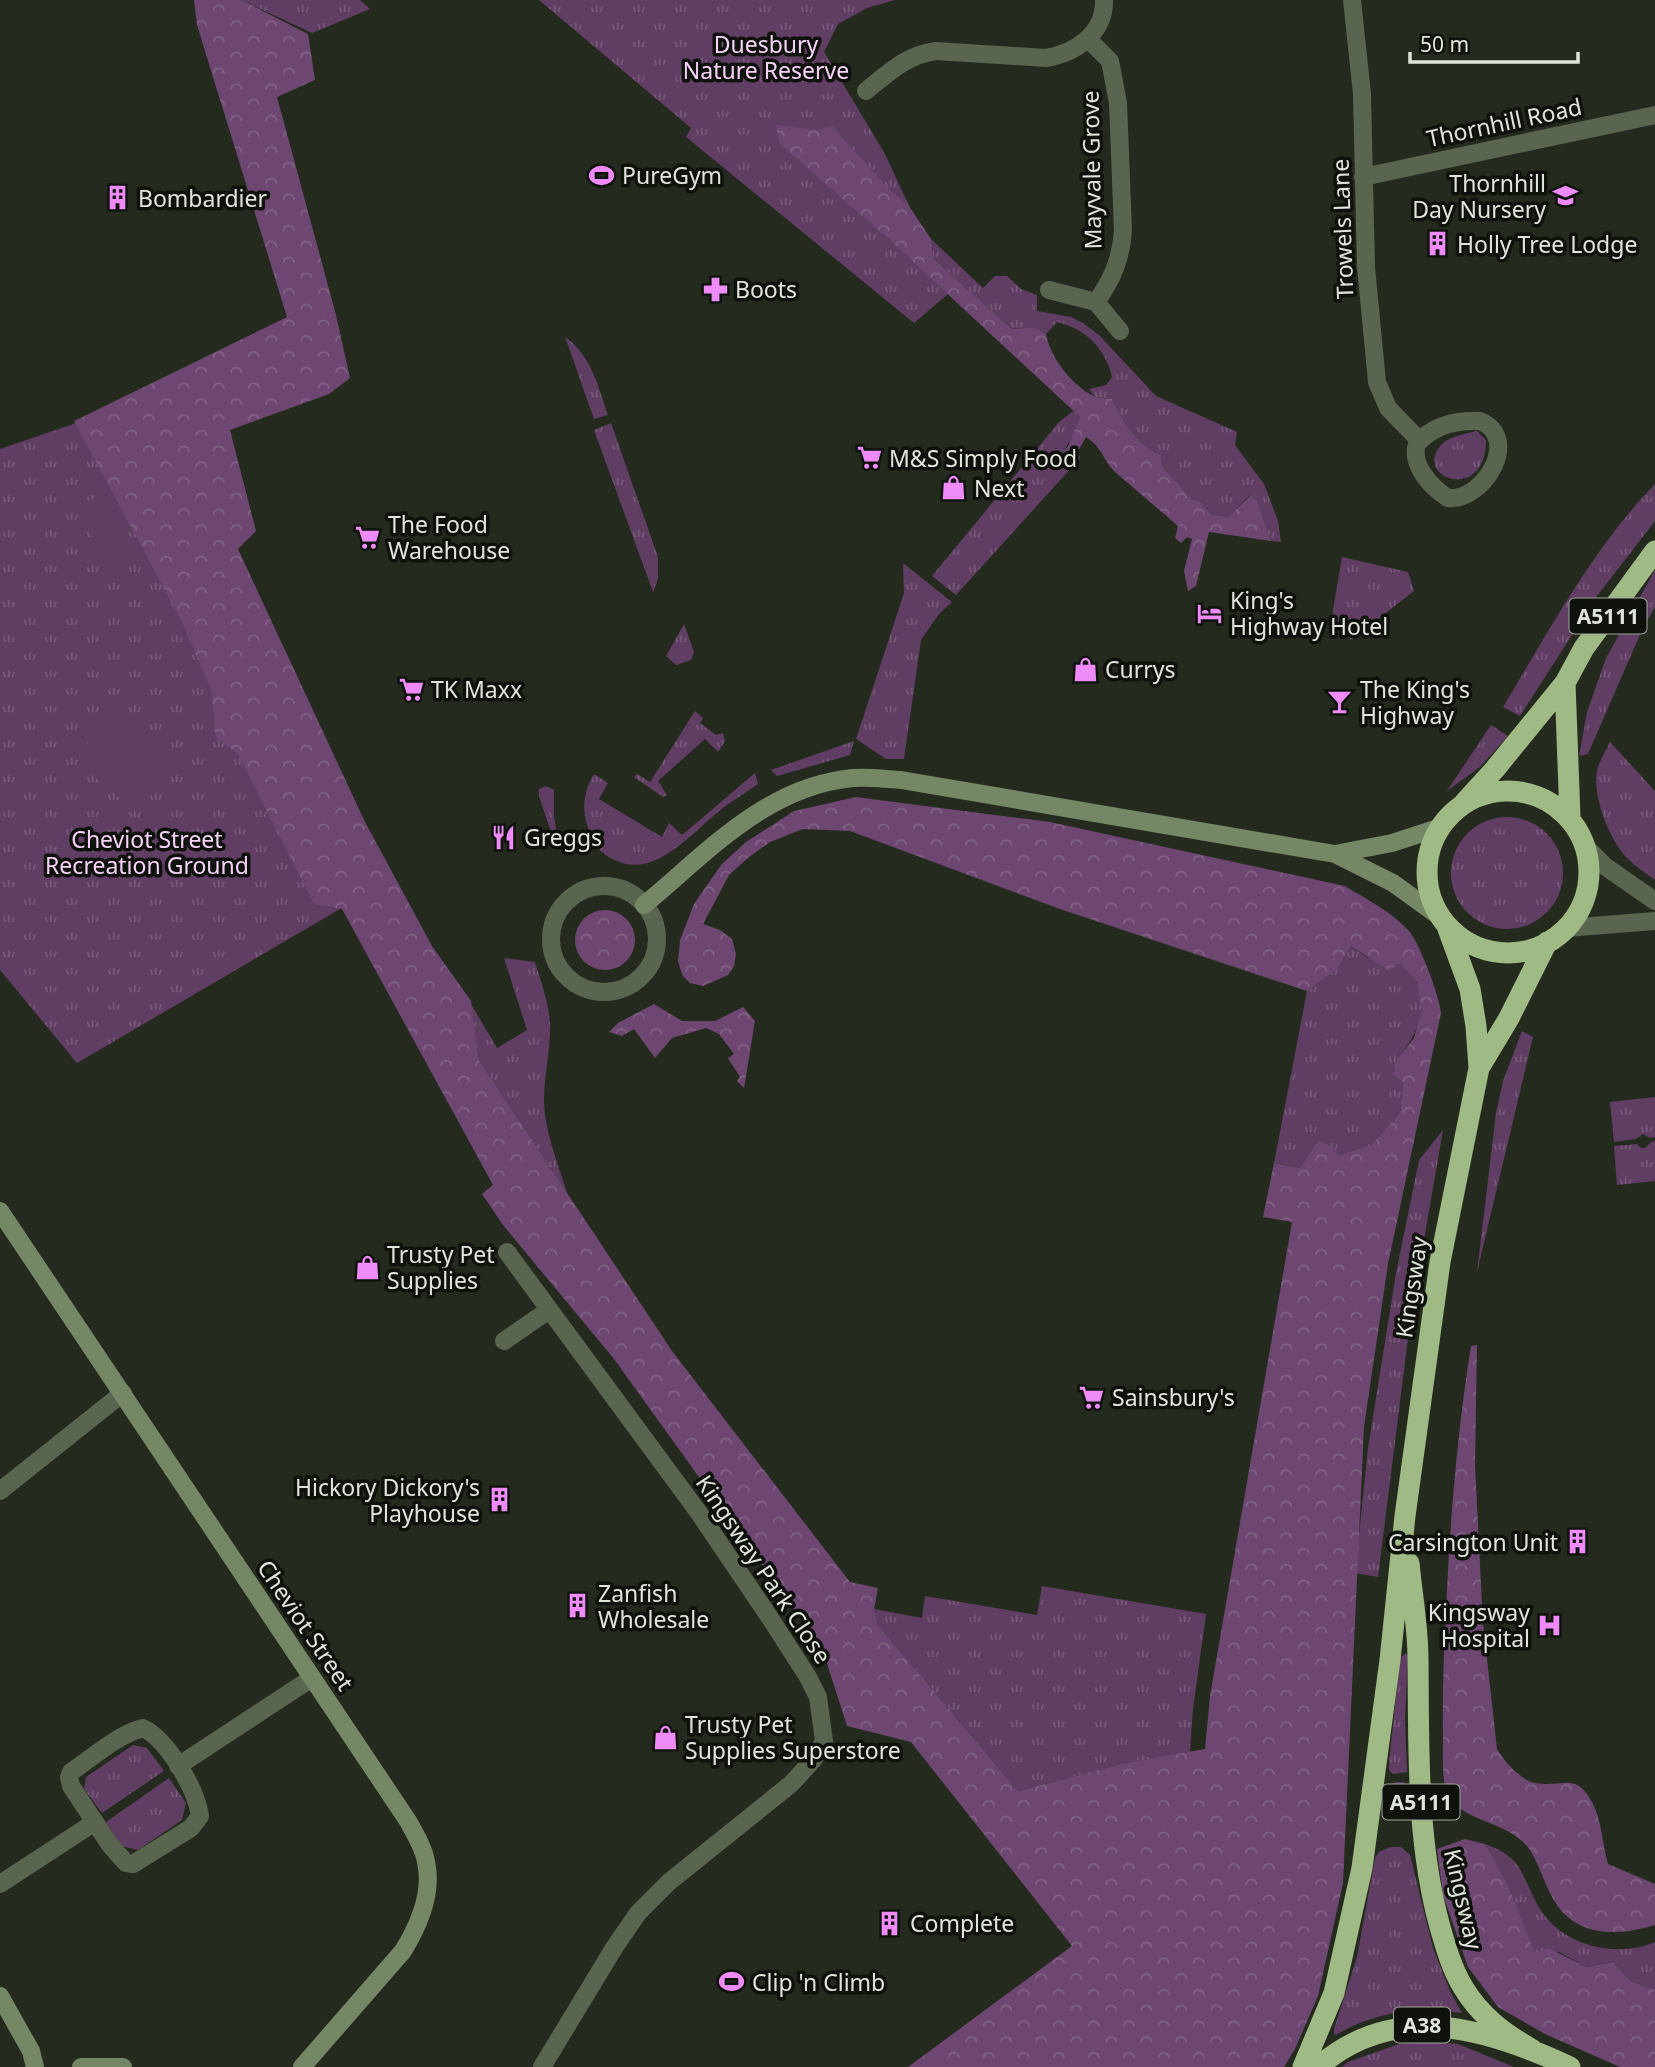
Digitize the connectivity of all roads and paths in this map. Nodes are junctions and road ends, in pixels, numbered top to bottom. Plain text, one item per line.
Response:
1 (1104, 0) edge
2 (1352, 0) edge
3 (1088, 39) junction
4 (866, 91) dead end
5 (1655, 116) edge
6 (1363, 177) junction
7 (1049, 290) dead end
8 (1096, 302) junction
9 (1120, 331) dead end
10 (1420, 440) junction
11 (1655, 551) edge
12 (1565, 683) junction
13 (1464, 803) junction
14 (1570, 817) junction
15 (1438, 828) junction
16 (1584, 845) junction
17 (1335, 854) junction
18 (1655, 901) edge
19 (644, 905) junction
20 (1655, 921) edge
21 (1442, 922) junction
22 (1566, 928) junction
23 (1547, 942) junction
24 (1479, 1068) junction
25 (0, 1211) edge
26 (507, 1252) dead end
27 (550, 1310) junction
28 (504, 1341) dead end
29 (123, 1393) junction
30 (0, 1491) edge
31 (1405, 1516) junction
32 (312, 1678) junction
33 (178, 1766) junction
34 (95, 1822) junction
35 (0, 1884) edge
36 (0, 1996) edge
37 (1533, 2050) junction
38 (35, 2067) edge
39 (81, 2067) edge
40 (123, 2067) edge
41 (302, 2067) edge
42 (542, 2067) edge
43 (1303, 2067) edge
44 (1318, 2067) edge
45 (1570, 2067) edge

1 - 3 street
2 - 6 street, Trowels Lane
3 - 4 street
3 - 8 street, Mayvale Grove
5 - 6 street, Thornhill Road
6 - 10 street, Trowels Lane
7 - 8 street
8 - 9 street
10 - 10 street
11 - 12 highway, A5111
12 - 13 highway, A5111
12 - 14 highway, A5111
13 - 14 highway
13 - 15 highway, A5111
14 - 16 highway, A5111
15 - 17 street
15 - 21 highway, A5111
16 - 18 street
16 - 22 highway, A5111
17 - 19 street
17 - 21 street
19 - 19 street
20 - 22 street
21 - 23 highway, A5111
21 - 24 highway, Kingsway / A5111
22 - 23 highway, A5111
23 - 24 highway, Kingsway / A5111
24 - 31 highway, Kingsway / A5111
25 - 29 street, Cheviot Street
26 - 27 street, Kingsway Park Close
27 - 28 street
27 - 42 street, Kingsway Park Close
29 - 30 street
29 - 32 street, Cheviot Street
31 - 37 highway, Kingsway / A5111
31 - 43 highway, Kingsway / A5111
32 - 33 street
32 - 41 street, Cheviot Street
33 - 34 street
33 - 34 street
34 - 35 street
36 - 38 street
37 - 44 highway, A38
37 - 45 highway, A38
39 - 40 street

